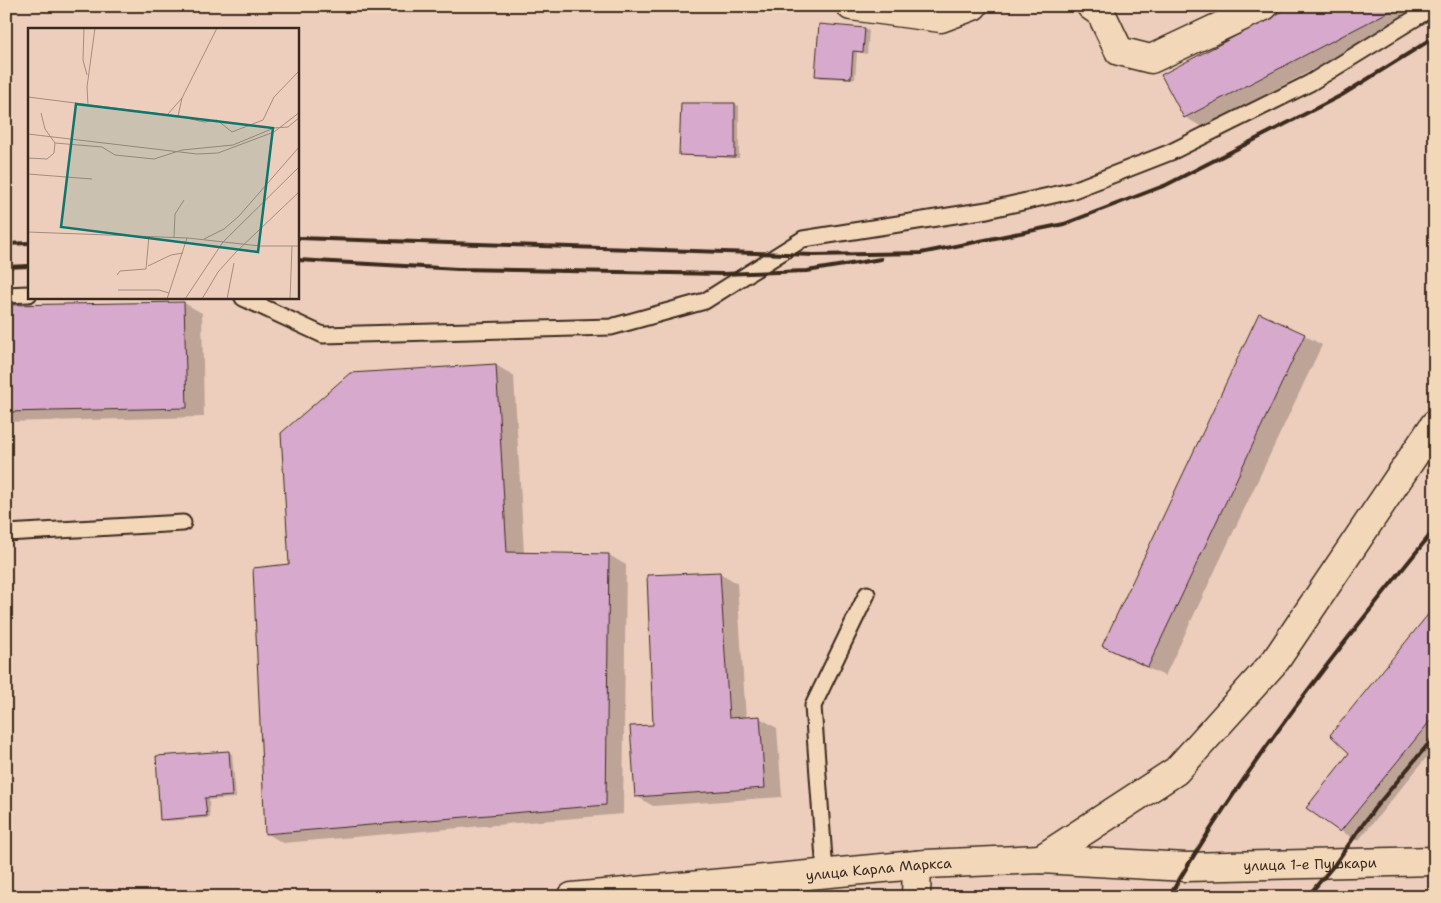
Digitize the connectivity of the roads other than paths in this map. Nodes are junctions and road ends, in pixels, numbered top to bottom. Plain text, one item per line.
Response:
1 (851, 6) edge
2 (973, 6) edge
3 (1091, 6) edge
4 (1264, 6) edge
5 (1435, 6) edge
6 (28, 294) edge
7 (6, 295) edge
8 (245, 299) edge
9 (1435, 424) edge
10 (183, 523) dead end
11 (6, 533) edge
12 (867, 594) dead end
13 (1041, 859) junction
14 (1435, 861) edge
15 (917, 865) junction
16 (1186, 867) joint
17 (825, 873) junction
18 (647, 893) edge
19 (572, 897) edge
20 (916, 897) edge

1 - 2 street
3 - 4 street
5 - 8 lane
6 - 7 lane
9 - 13 street
10 - 11 lane
12 - 17 lane
13 - 15 street, улица Карла Маркса
13 - 16 street, улица Карла Маркса
14 - 16 street, улица 1-е Пушкари
15 - 17 street, улица Карла Маркса
15 - 20 street
17 - 18 street, улица Карла Маркса
18 - 19 street, улица Карла Маркса

